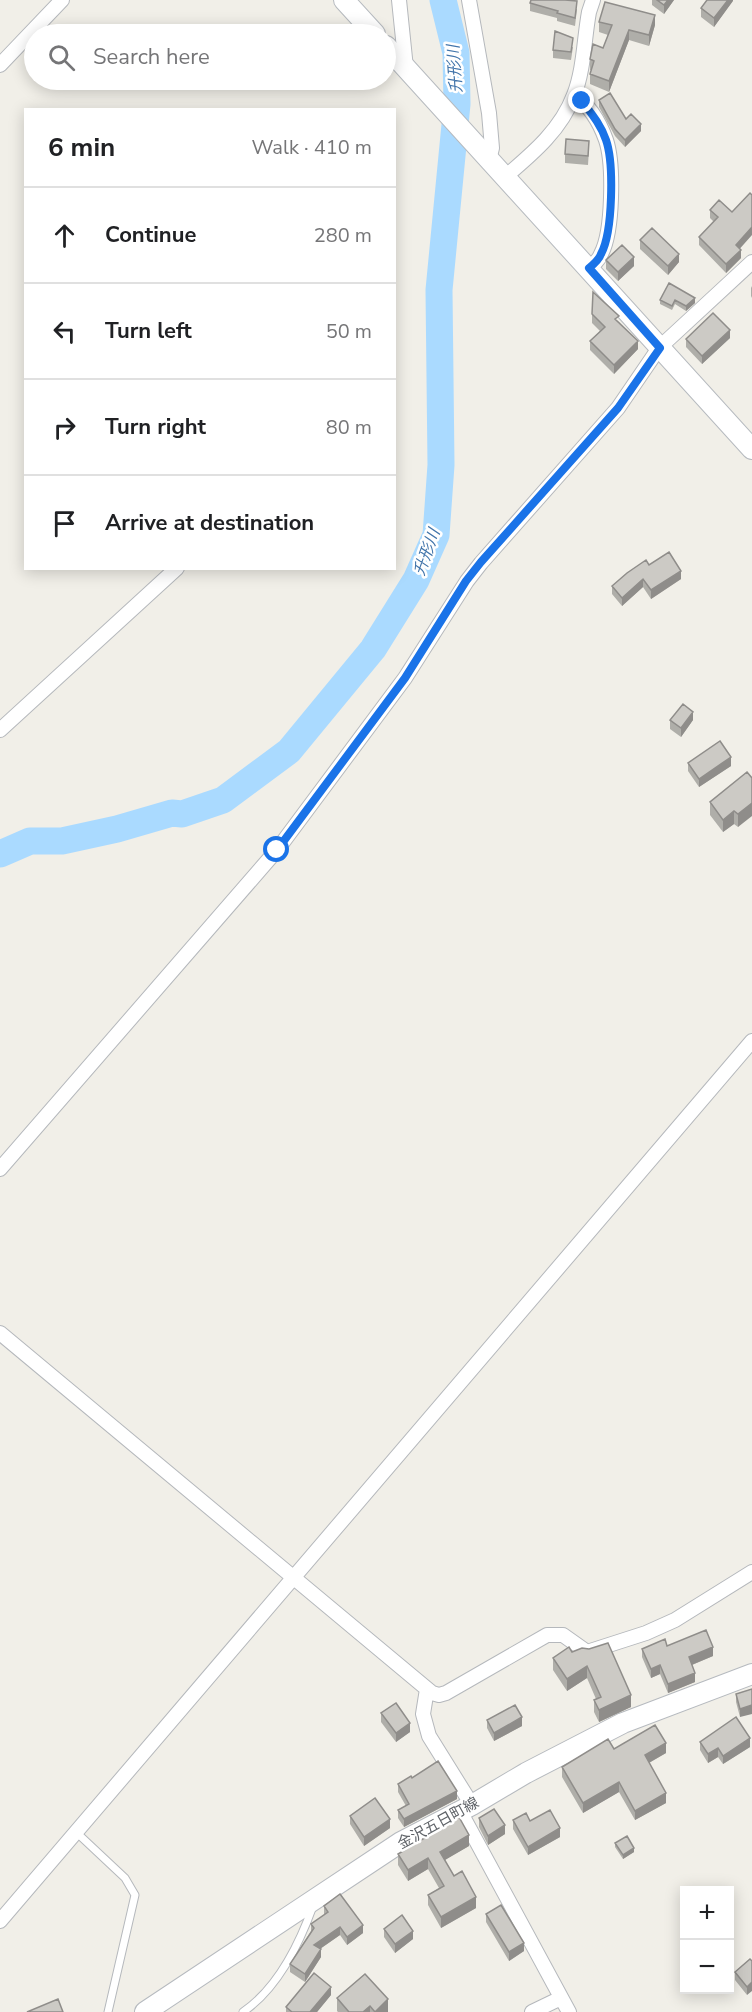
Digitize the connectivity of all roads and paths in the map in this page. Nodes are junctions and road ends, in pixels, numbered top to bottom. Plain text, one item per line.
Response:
1 (62, 0) edge
2 (344, 0) edge
3 (399, 0) edge
4 (469, 0) edge
5 (593, 0) edge
6 (39, 24) edge
7 (366, 24) edge
8 (24, 40) edge
9 (396, 57) edge
10 (0, 65) edge
11 (411, 74) junction
12 (574, 95) junction
13 (484, 155) junction
14 (505, 177) junction
15 (752, 262) edge
16 (589, 268) junction
17 (660, 348) junction
18 (752, 449) edge
19 (175, 570) edge
20 (0, 730) edge
21 (752, 1041) edge
22 (0, 1170) edge
23 (0, 1333) edge
24 (752, 1572) edge
25 (293, 1578) junction
26 (752, 1674) edge
27 (427, 1689) junction
28 (466, 1808) junction
29 (76, 1832) junction
30 (315, 1898) junction
31 (0, 1921) edge
32 (561, 1998) junction
33 (108, 2012) edge
34 (145, 2012) edge
35 (243, 2012) edge
36 (532, 2012) edge
37 (569, 2012) edge

1 - 6 street
2 - 7 main road
3 - 11 street
4 - 13 street
5 - 12 street
8 - 10 street
9 - 11 main road
11 - 13 main road
12 - 14 street
12 - 16 street
13 - 14 main road
14 - 16 main road
15 - 17 street
16 - 17 main road
17 - 18 main road
17 - 22 street
19 - 20 street
21 - 25 street
23 - 25 street
24 - 27 street
25 - 27 street
25 - 29 street
26 - 28 main road, 金沢五日町線
27 - 28 street
28 - 30 main road, 金沢五日町線
28 - 32 street
29 - 31 street
29 - 33 lane
30 - 34 main road, 金沢五日町線
30 - 35 lane
32 - 36 street
32 - 37 street

